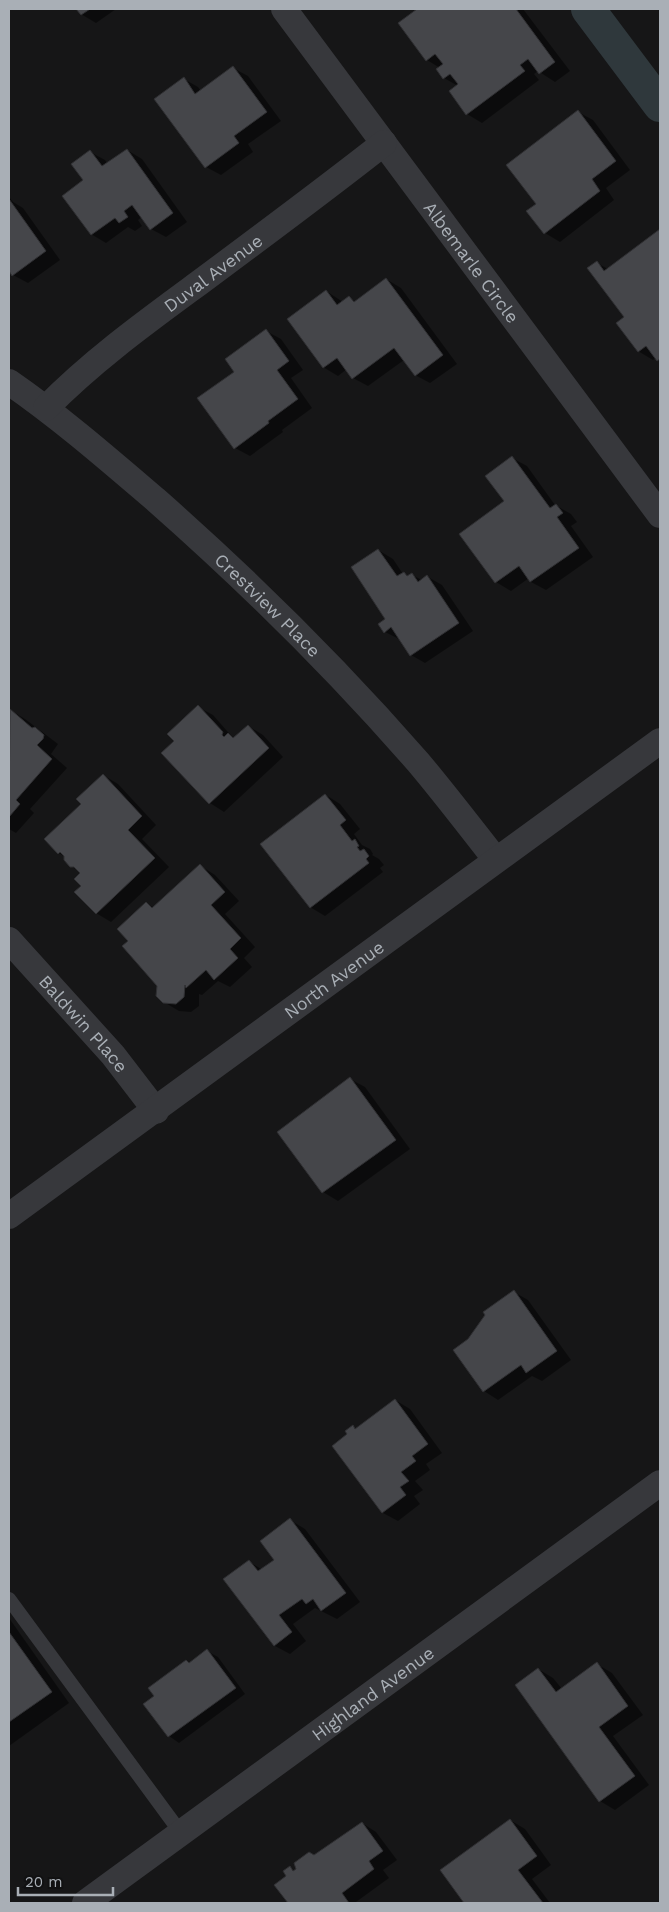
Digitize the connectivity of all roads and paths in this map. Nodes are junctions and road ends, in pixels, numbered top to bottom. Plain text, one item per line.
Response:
1 (284, 9) edge
2 (384, 143) junction
3 (9, 382) edge
4 (46, 408) junction
5 (660, 515) edge
6 (660, 741) edge
7 (496, 860) junction
8 (9, 940) edge
9 (156, 1111) junction
10 (9, 1216) edge
11 (660, 1484) edge
12 (9, 1599) edge
13 (181, 1833) junction
14 (85, 1903) edge

1 - 2 street, Albemarle Circle
2 - 4 street, Duval Avenue
2 - 5 street, Albemarle Circle
3 - 4 street, Crestview Place
4 - 7 street, Crestview Place
6 - 7 street, North Avenue
7 - 9 street, North Avenue
8 - 9 street, Baldwin Place
9 - 10 street, North Avenue
11 - 13 street, Highland Avenue
12 - 13 lane
13 - 14 street, Highland Avenue

